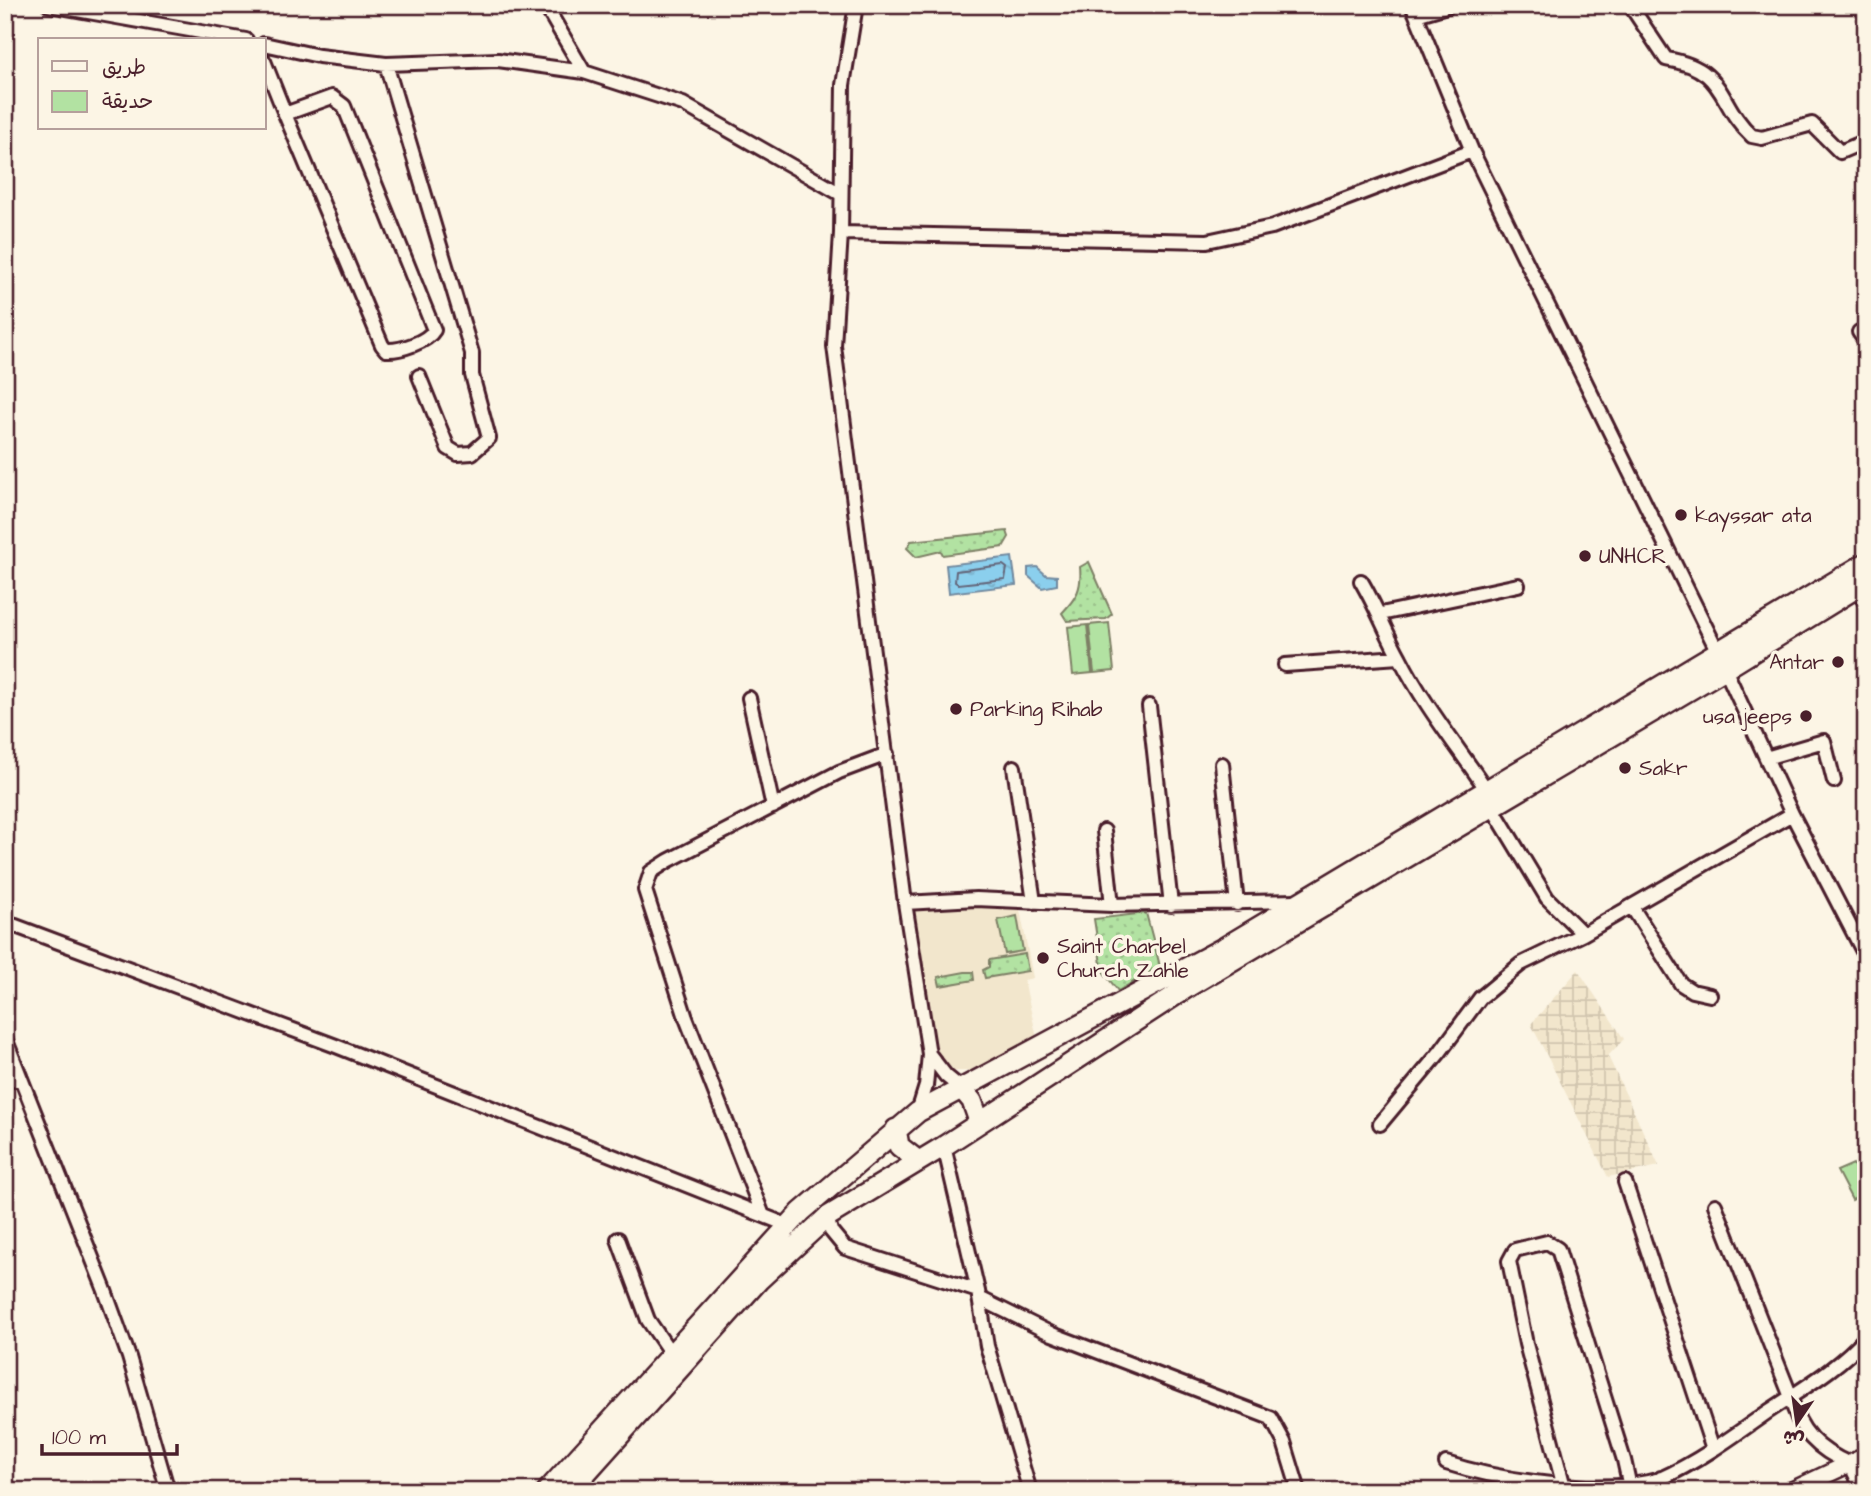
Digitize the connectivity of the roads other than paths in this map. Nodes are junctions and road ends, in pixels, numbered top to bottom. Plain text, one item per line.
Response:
1 (49, 5) edge
2 (545, 5) edge
3 (856, 5) edge
4 (1450, 5) edge
5 (1630, 5) edge
6 (1414, 10) edge
7 (235, 38) edge
8 (266, 44) edge
9 (386, 64) junction
10 (266, 66) edge
11 (584, 72) junction
12 (285, 114) junction
13 (1866, 141) edge
14 (1472, 151) junction
15 (839, 193) junction
16 (841, 233) junction
17 (419, 376) dead end
18 (1866, 563) edge
19 (1361, 581) dead end
20 (1518, 585) dead end
21 (1863, 591) edge
22 (1381, 614) junction
23 (1399, 657) junction
24 (1722, 660) junction
25 (1285, 665) dead end
26 (749, 698) dead end
27 (1149, 706) dead end
28 (887, 754) junction
29 (1766, 758) junction
30 (1222, 764) dead end
31 (1014, 766) dead end
32 (1834, 781) dead end
33 (1489, 798) junction
34 (773, 807) junction
35 (1791, 814) junction
36 (1104, 831) dead end
37 (1301, 901) junction
38 (1034, 902) junction
39 (905, 903) junction
40 (1237, 904) junction
41 (1112, 905) junction
42 (1171, 905) junction
43 (1632, 907) junction
44 (5, 922) edge
45 (1583, 934) junction
46 (1866, 957) edge
47 (1710, 995) dead end
48 (5, 1038) edge
49 (929, 1054) junction
50 (5, 1080) edge
51 (21, 1080) junction
52 (962, 1089) junction
53 (918, 1112) junction
54 (979, 1121) junction
55 (1380, 1124) dead end
56 (897, 1129) junction
57 (944, 1146) junction
58 (916, 1160) junction
59 (1625, 1182) dead end
60 (1715, 1205) dead end
61 (762, 1213) junction
62 (827, 1217) junction
63 (788, 1225) junction
64 (618, 1239) dead end
65 (979, 1294) junction
66 (1866, 1336) edge
67 (670, 1352) junction
68 (1791, 1397) junction
69 (1713, 1449) junction
70 (1866, 1456) edge
71 (1446, 1463) dead end
72 (1850, 1464) junction
73 (1661, 1478) junction
74 (1564, 1487) junction
75 (1630, 1487) junction
76 (168, 1491) edge
77 (547, 1491) edge
78 (570, 1491) edge
79 (1030, 1491) edge
80 (1298, 1491) edge
81 (1668, 1491) edge
82 (1791, 1491) edge
83 (1863, 1491) edge

1 - 7 street
2 - 11 street
3 - 15 street
4 - 6 street
5 - 13 street
6 - 14 street
8 - 9 street
9 - 11 street
9 - 17 street
10 - 12 street
11 - 15 street
12 - 12 street
14 - 16 street
14 - 24 street
15 - 16 street
16 - 28 street
18 - 24 highway
19 - 22 street
20 - 22 street
21 - 24 highway
22 - 23 street
23 - 25 street
23 - 33 street
24 - 29 street
24 - 33 highway
26 - 34 street
27 - 42 street
28 - 34 street
28 - 39 street
29 - 32 street
29 - 35 street
30 - 40 street
31 - 38 street
33 - 37 highway
33 - 45 street
33 - 54 highway
34 - 61 street
35 - 43 street
35 - 46 street
36 - 41 street
37 - 40 street
37 - 52 highway
38 - 39 street
38 - 41 street
39 - 49 street
40 - 42 street
41 - 42 street
43 - 45 street
43 - 47 street
44 - 61 street
45 - 55 street
48 - 51 street
49 - 52 street
49 - 53 street
50 - 51 street
51 - 76 street
52 - 53 highway
52 - 54 highway
53 - 56 highway
54 - 57 highway
56 - 58 highway
56 - 63 highway
57 - 58 highway
57 - 65 street
58 - 62 highway
59 - 69 street
60 - 68 street
61 - 63 street
62 - 65 street
62 - 78 highway
63 - 67 highway
64 - 67 street
65 - 79 street
65 - 80 street
66 - 68 street
67 - 77 highway
68 - 69 street
68 - 72 street
69 - 73 street
70 - 72 main road
71 - 74 street
72 - 82 main road
72 - 83 street
73 - 75 street
73 - 81 street
74 - 75 street
74 - 75 street

